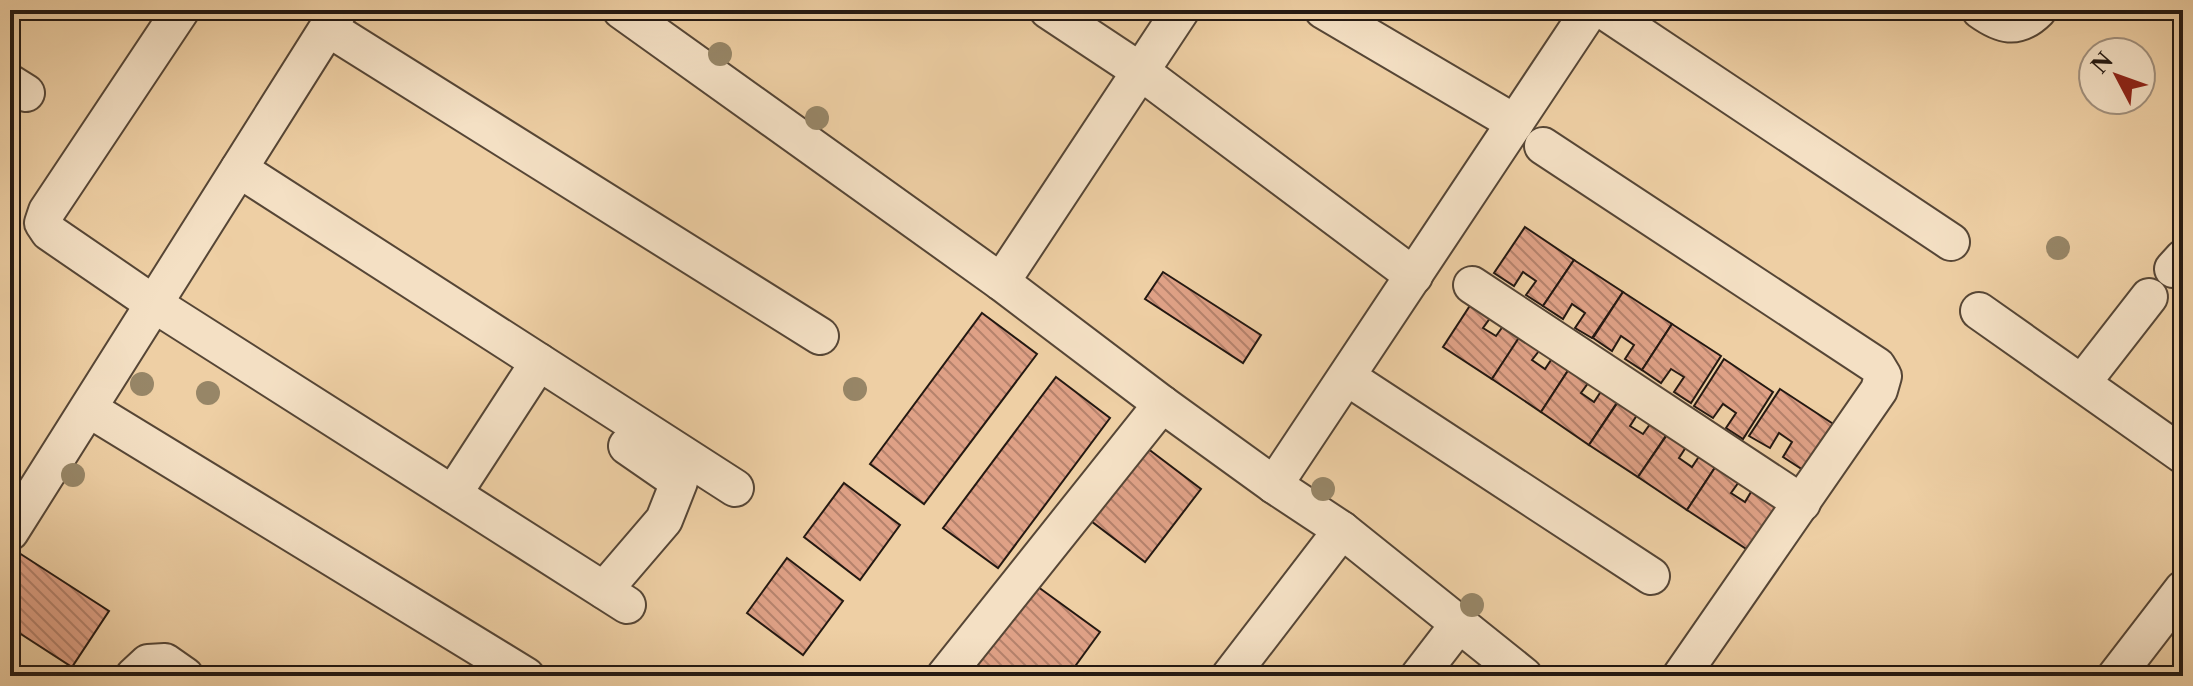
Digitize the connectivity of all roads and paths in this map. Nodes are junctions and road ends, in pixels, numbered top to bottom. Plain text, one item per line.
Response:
1 (181, 10) edge
2 (621, 10) edge
3 (1048, 10) edge
4 (1181, 10) edge
5 (1323, 10) edge
6 (1590, 10) edge
7 (1603, 10) edge
8 (1980, 10) edge
9 (2038, 10) edge
10 (333, 19) edge
11 (1140, 71) junction
12 (1515, 123) junction
13 (1543, 146) dead end
14 (239, 169) junction
15 (1951, 242) dead end
16 (1414, 276) junction
17 (1001, 282) junction
18 (1472, 285) dead end
19 (2149, 297) dead end
20 (154, 304) junction
21 (1979, 311) dead end
22 (820, 336) dead end
23 (539, 362) junction
24 (1347, 377) junction
25 (2082, 383) junction
26 (567, 403) dead end
27 (1162, 404) junction
28 (89, 409) junction
29 (2183, 455) edge
30 (1274, 485) junction
31 (735, 488) dead end
32 (453, 494) junction
33 (1802, 503) junction
34 (14, 517) edge
35 (1342, 530) junction
36 (1651, 576) dead end
37 (2183, 589) edge
38 (1459, 624) junction
39 (134, 676) edge
40 (185, 676) edge
41 (526, 676) edge
42 (945, 676) edge
43 (1230, 676) edge
44 (1419, 676) edge
45 (1524, 676) edge
46 (1681, 676) edge
47 (2116, 676) edge

1 - 20 street
2 - 17 street
3 - 11 street
4 - 11 street
5 - 12 street
6 - 12 street
7 - 15 street
8 - 9 street
10 - 14 street
10 - 22 street
11 - 16 street
11 - 17 street
12 - 16 street
13 - 33 street
14 - 20 street
14 - 23 street
16 - 24 street
17 - 27 street
18 - 33 street
19 - 25 street
20 - 28 street
20 - 32 street
21 - 25 street
23 - 31 street
23 - 32 street
24 - 30 street
24 - 36 street
25 - 29 street
26 - 32 street
27 - 30 street
27 - 42 street
28 - 34 street
28 - 41 street
30 - 35 street
33 - 46 street
35 - 38 street
35 - 43 street
37 - 47 street
38 - 44 street
38 - 45 street
39 - 40 street

